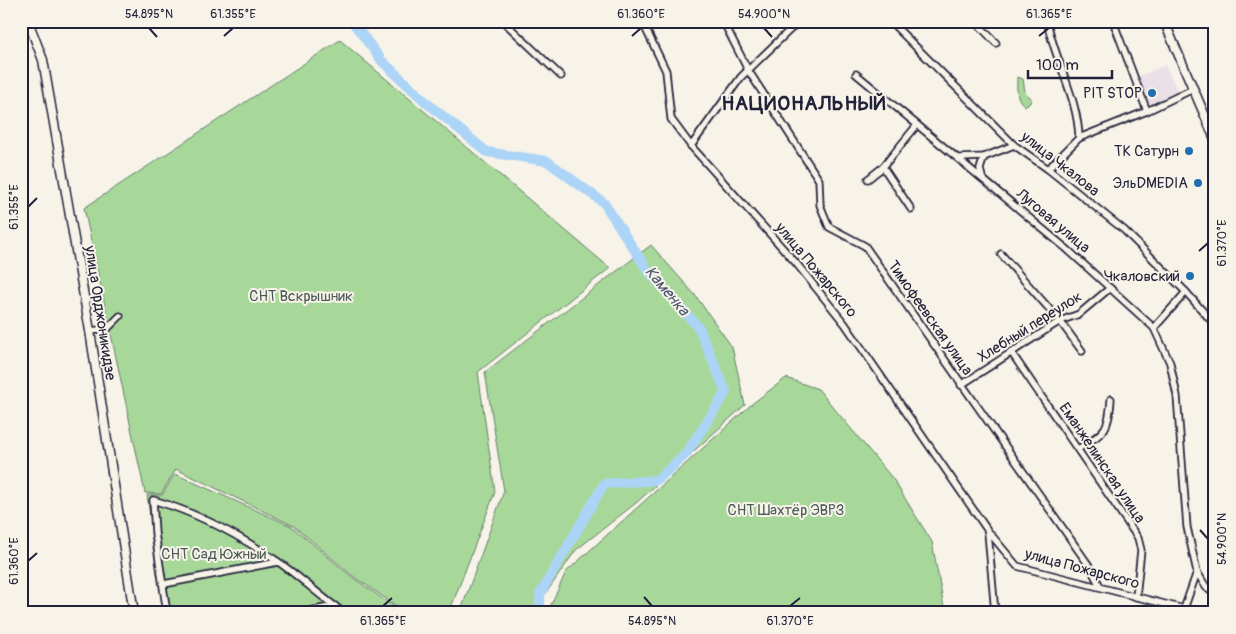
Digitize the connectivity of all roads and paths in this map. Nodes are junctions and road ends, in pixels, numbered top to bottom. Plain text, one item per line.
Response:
1 (28, 21) edge
2 (502, 21) edge
3 (642, 21) edge
4 (723, 21) edge
5 (799, 21) edge
6 (890, 21) edge
7 (975, 21) edge
8 (1048, 21) edge
9 (1113, 21) edge
10 (1164, 21) edge
11 (996, 43) dead end
12 (748, 70) junction
13 (856, 74) dead end
14 (561, 76) dead end
15 (1192, 90) junction
16 (1147, 111) junction
17 (917, 125) junction
18 (1079, 138) junction
19 (1215, 139) edge
20 (1014, 145) junction
21 (691, 146) junction
22 (984, 157) junction
23 (960, 158) junction
24 (883, 167) junction
25 (1048, 169) junction
26 (982, 178) junction
27 (868, 179) dead end
28 (911, 209) dead end
29 (1001, 254) dead end
30 (1110, 288) junction
31 (1186, 292) junction
32 (120, 316) dead end
33 (1060, 321) junction
34 (1215, 325) edge
35 (1154, 328) junction
36 (90, 331) junction
37 (1082, 351) dead end
38 (1011, 352) junction
39 (961, 385) junction
40 (1111, 399) dead end
41 (1078, 449) junction
42 (988, 531) junction
43 (278, 562) junction
44 (1197, 572) junction
45 (164, 584) junction
46 (1100, 586) junction
47 (1215, 596) edge
48 (1136, 597) junction
49 (335, 606) junction
50 (1180, 610) edge
51 (134, 613) edge
52 (167, 613) edge
53 (299, 613) edge
54 (344, 613) edge
55 (996, 613) edge
56 (1200, 613) edge

1 - 36 main road, улица Орджоникидзе
2 - 14 street
3 - 21 street, улица Пожарского
4 - 12 street, Тимофеевская улица
5 - 12 street
6 - 20 street, улица Чкалова
7 - 11 street
8 - 18 street
9 - 16 street
10 - 15 main road
12 - 21 street
12 - 39 street, Тимофеевская улица
13 - 17 street, Луговая улица
15 - 16 street
15 - 19 main road
16 - 18 street
17 - 23 street, Луговая улица
17 - 24 street
18 - 25 street
20 - 22 street
20 - 25 street, улица Чкалова
21 - 42 street, улица Пожарского
22 - 23 street
22 - 26 street
23 - 26 street, Луговая улица
24 - 27 street
24 - 28 street
25 - 31 street, улица Чкалова
26 - 30 street, Луговая улица
29 - 33 street
30 - 33 street, Хлебный переулок
30 - 35 street, Луговая улица
31 - 34 street, улица Чкалова
31 - 35 street
32 - 36 street
33 - 37 street
33 - 38 street, Хлебный переулок
35 - 44 street, Луговая улица
36 - 51 main road, улица Орджоникидзе
38 - 39 street, Хлебный переулок
38 - 41 street, Еманжелинская улица
39 - 46 street, Тимофеевская улица
40 - 41 street
41 - 48 street, Еманжелинская улица
42 - 46 street, улица Пожарского
42 - 55 street, улица Пожарского
43 - 45 street
43 - 45 street
43 - 49 street
44 - 47 street, Луговая улица
44 - 50 street
45 - 52 street
46 - 48 street, улица Пожарского
48 - 50 street, улица Пожарского
49 - 53 street
49 - 54 street
50 - 56 street

